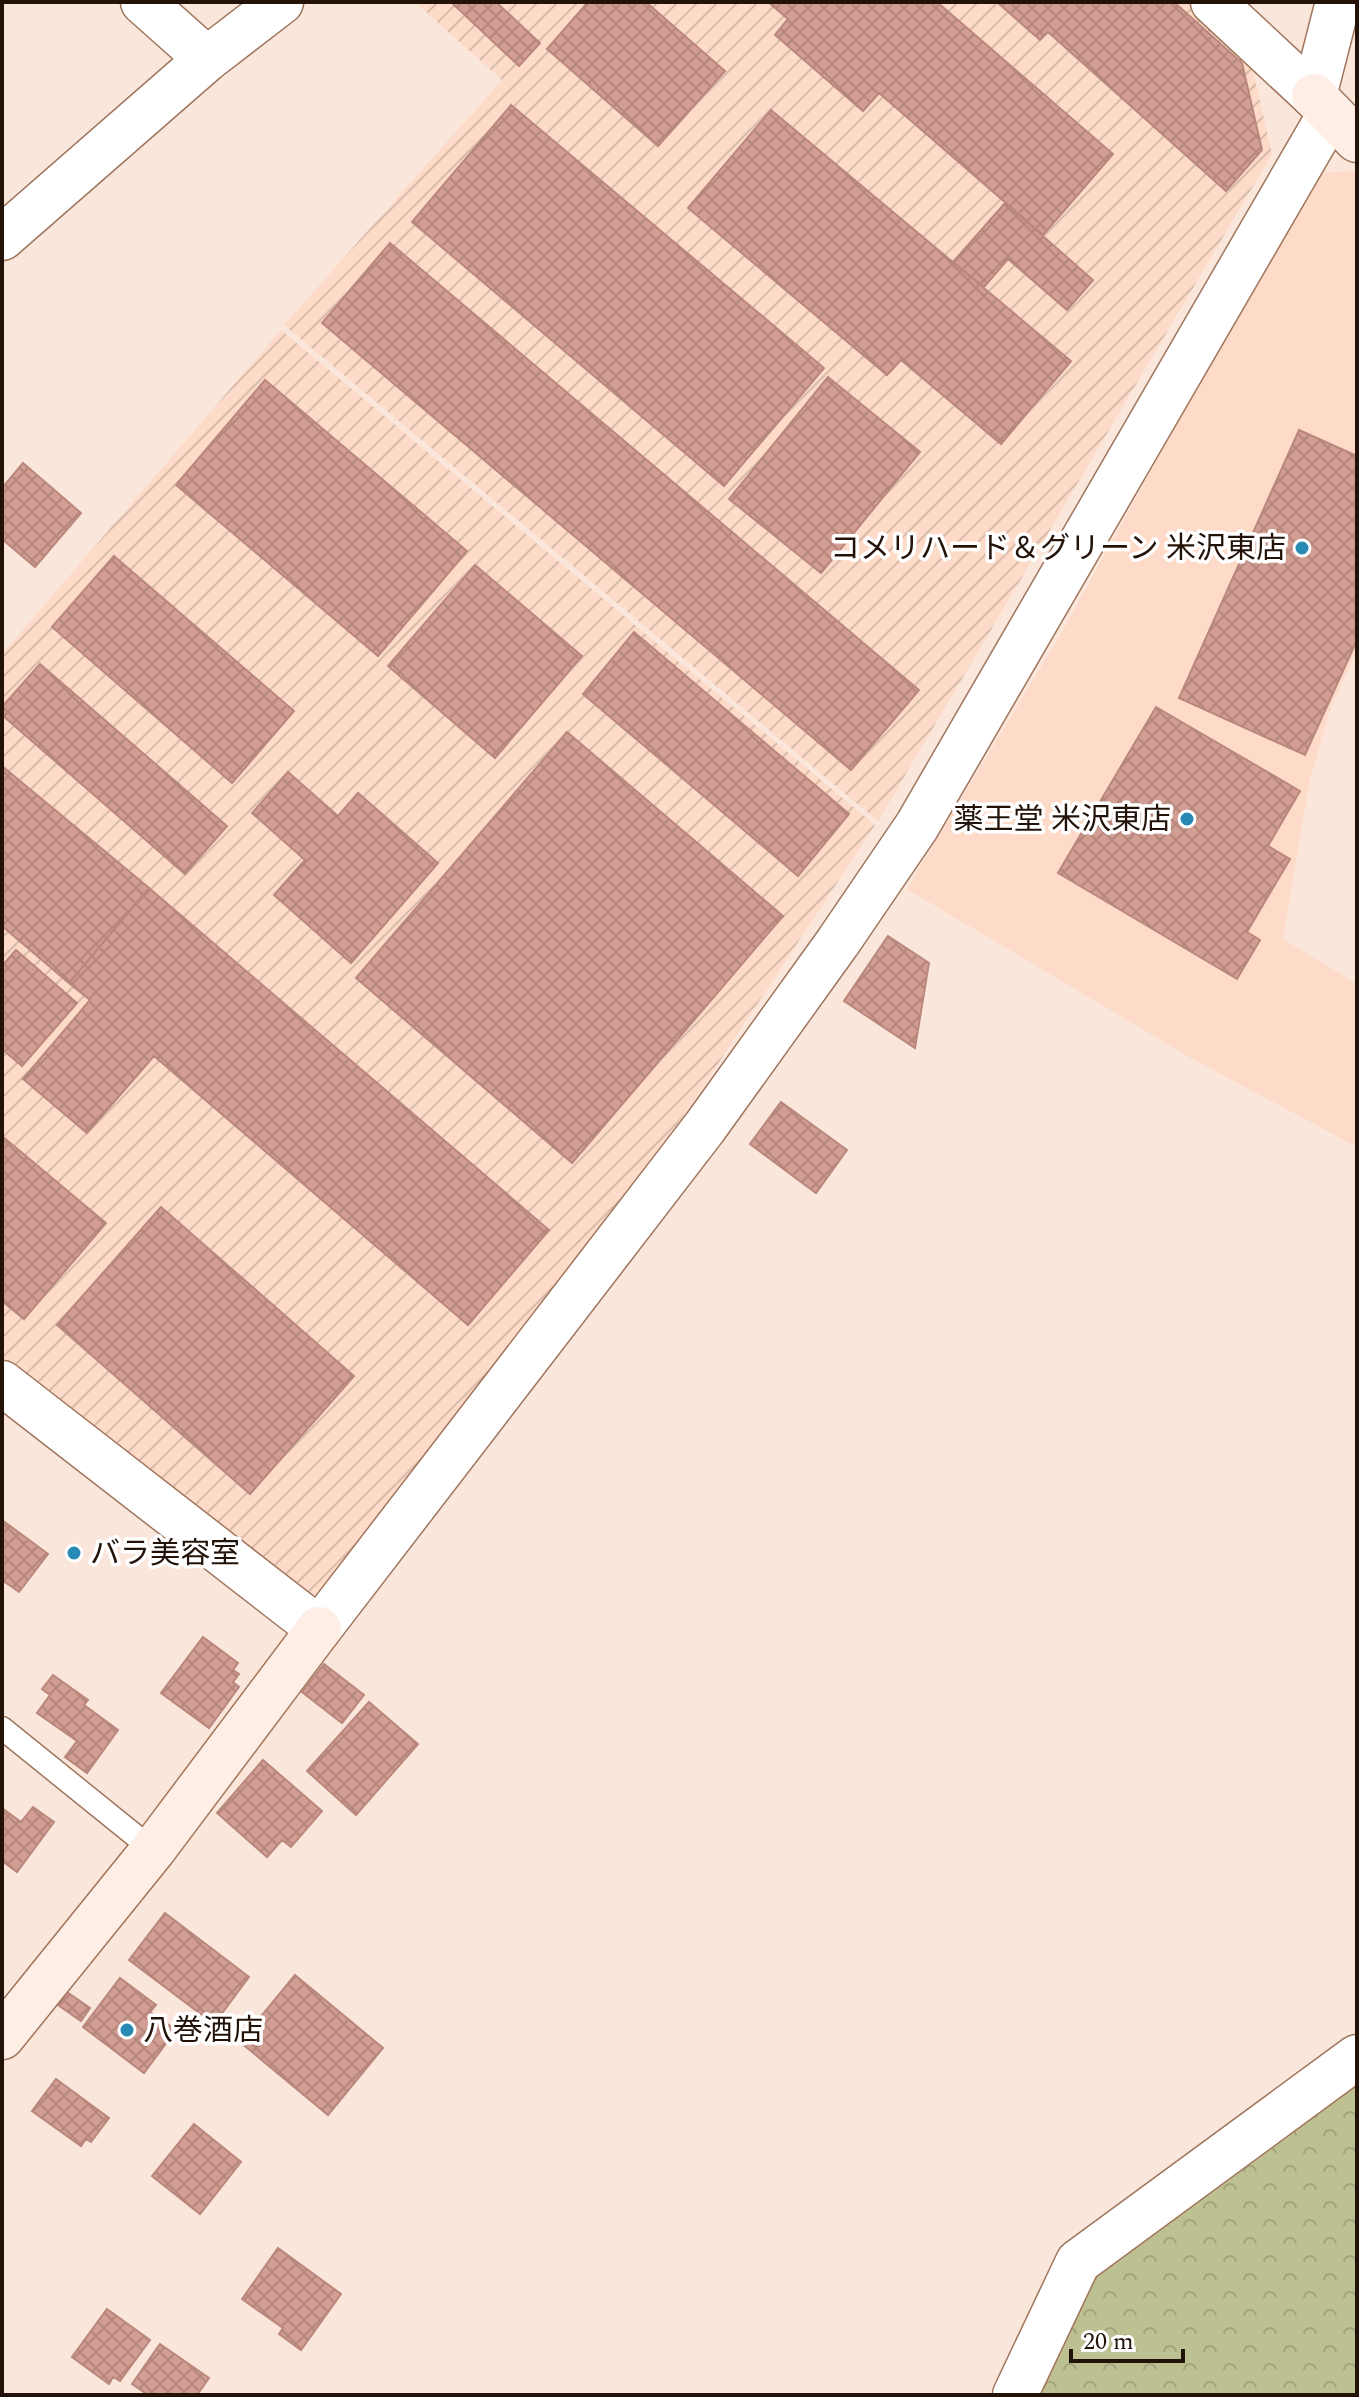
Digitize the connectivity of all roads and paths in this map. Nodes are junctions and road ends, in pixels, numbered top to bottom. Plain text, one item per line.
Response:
1 (143, 2) edge
2 (281, 2) edge
3 (1213, 2) edge
4 (1338, 2) edge
5 (207, 59) junction
6 (1333, 117) edge
7 (2, 238) edge
8 (2, 1383) edge
9 (319, 1629) junction
10 (2, 1728) edge
11 (153, 1850) junction
12 (2, 2037) edge
13 (1357, 2057) edge
14 (1015, 2395) edge

1 - 5 street
2 - 5 street
3 - 6 street
4 - 6 street
5 - 7 street
6 - 9 street
8 - 9 street
9 - 11 street
10 - 11 lane
11 - 12 street
13 - 14 street

